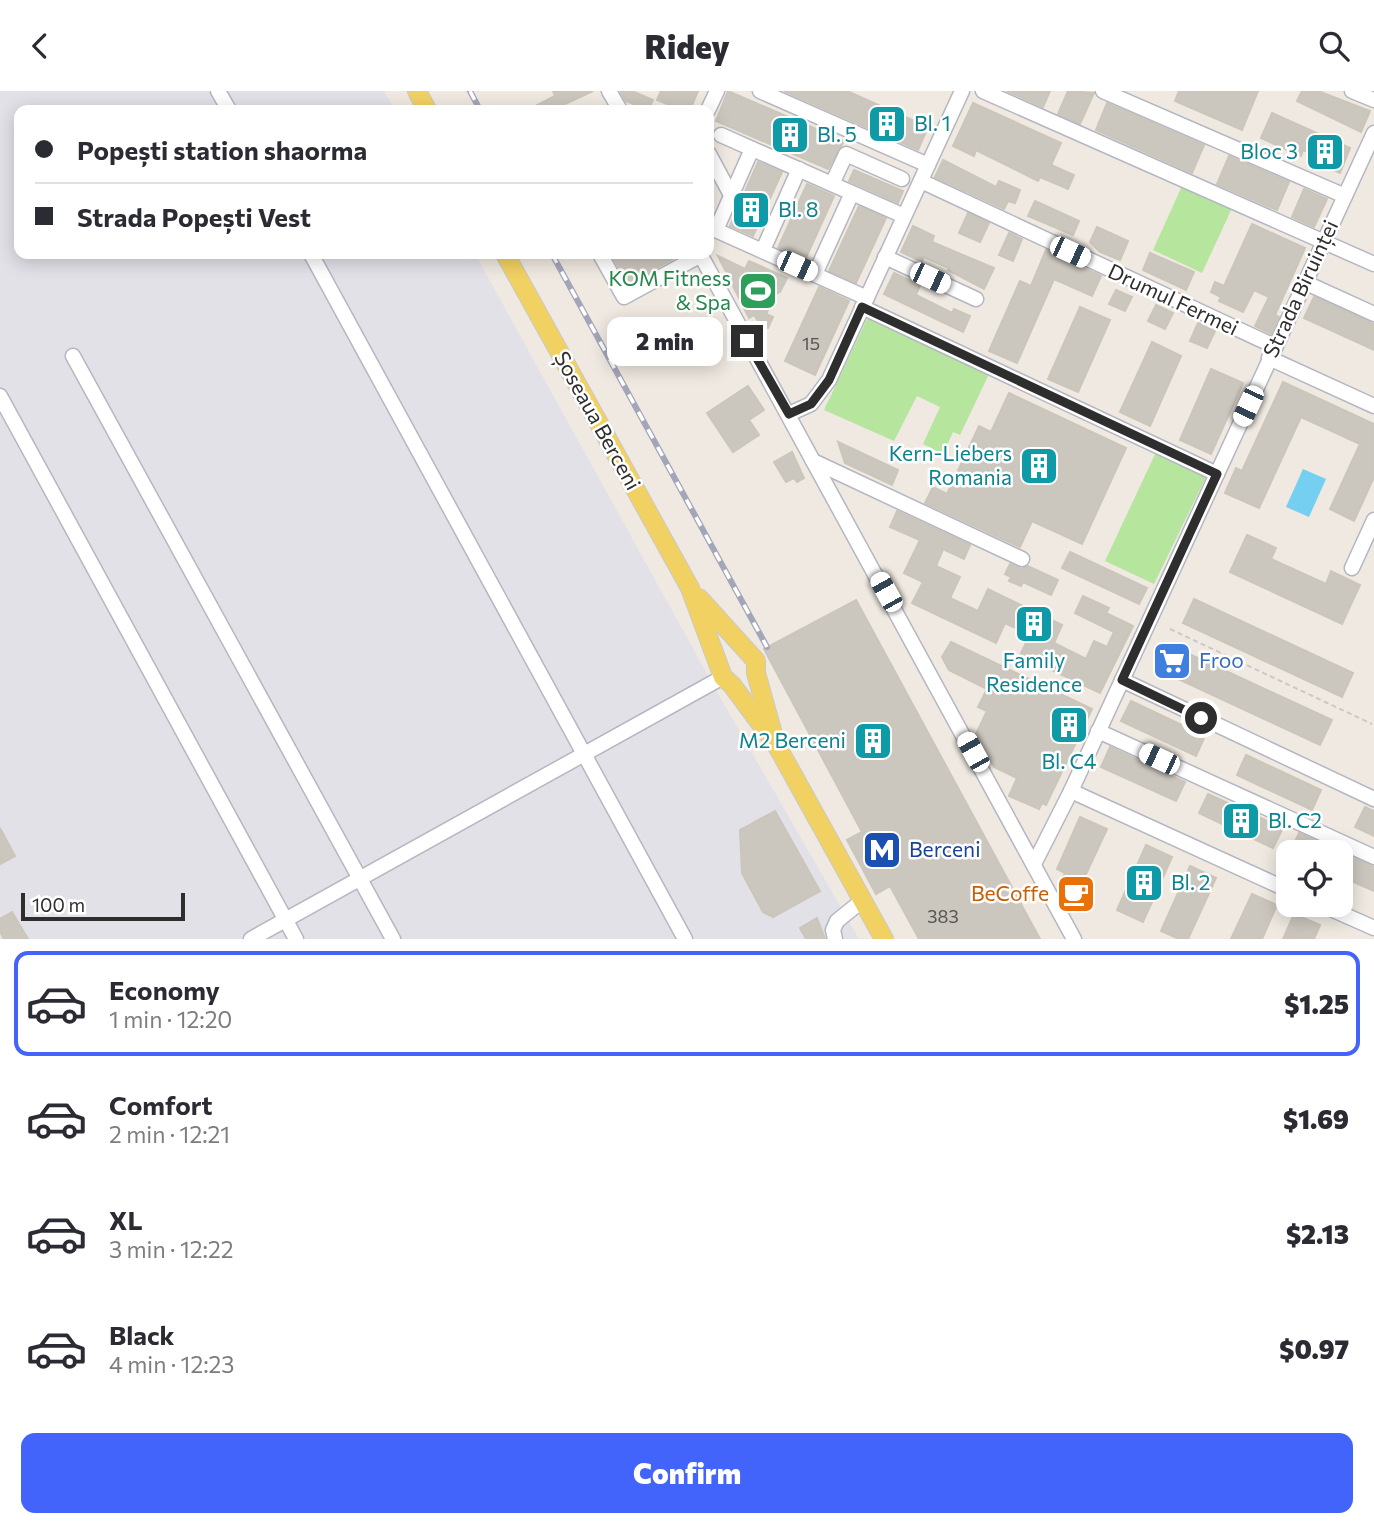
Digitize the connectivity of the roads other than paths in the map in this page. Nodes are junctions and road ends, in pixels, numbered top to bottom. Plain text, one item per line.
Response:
1 (760, 91) edge
2 (962, 91) edge
3 (983, 91) edge
4 (1103, 91) edge
5 (1352, 91) edge
6 (1374, 100) edge
7 (1374, 133) edge
8 (721, 135) dead end
9 (752, 149) junction
10 (714, 163) edge
11 (928, 165) junction
12 (799, 169) junction
13 (902, 179) dead end
14 (921, 181) junction
15 (832, 184) junction
16 (852, 193) junction
17 (731, 195) junction
18 (1345, 196) junction
19 (904, 216) junction
20 (714, 225) edge
21 (714, 229) edge
22 (1322, 243) junction
23 (763, 250) junction
24 (885, 257) junction
25 (314, 259) edge
26 (508, 259) edge
27 (603, 259) edge
28 (692, 259) edge
29 (704, 259) edge
30 (1374, 264) edge
31 (815, 274) junction
32 (1304, 282) junction
33 (976, 299) dead end
34 (864, 302) junction
35 (1374, 314) edge
36 (1272, 352) junction
37 (73, 356) dead end
38 (0, 396) edge
39 (1374, 406) edge
40 (789, 414) junction
41 (813, 460) junction
42 (1217, 474) junction
43 (1374, 520) edge
44 (1022, 559) dead end
45 (1352, 568) dead end
46 (690, 588) junction
47 (743, 649) junction
48 (756, 673) junction
49 (725, 676) junction
50 (1122, 680) junction
51 (1098, 731) junction
52 (777, 746) junction
53 (584, 754) junction
54 (1071, 791) junction
55 (1374, 799) edge
56 (1374, 857) edge
57 (1034, 864) junction
58 (360, 879) junction
59 (1276, 885) edge
60 (863, 899) junction
61 (1350, 917) edge
62 (286, 920) junction
63 (1374, 927) edge
64 (251, 939) edge
65 (296, 939) edge
66 (393, 939) edge
67 (685, 939) edge
68 (835, 939) edge
69 (884, 939) edge
70 (1074, 939) edge

1 - 11 street
2 - 11 street
3 - 22 street
4 - 18 street
5 - 6 street
7 - 18 street, Strada Biruinței
8 - 9 street
9 - 12 street
9 - 17 street
10 - 17 street
11 - 14 street
12 - 15 street
12 - 23 street
13 - 15 street
14 - 19 street
14 - 36 street, Drumul Fermei
15 - 16 street
16 - 19 street
16 - 31 street
17 - 20 street
18 - 22 street, Strada Biruinței
19 - 24 street
21 - 23 street
22 - 30 street
22 - 32 street, Strada Biruinței
23 - 31 street
24 - 33 street
24 - 34 street
25 - 53 street
26 - 46 main road, Șoseaua Berceni
27 - 28 street
29 - 40 street
31 - 34 street
32 - 35 street
32 - 36 street, Strada Biruinței
34 - 40 street
34 - 42 street
36 - 39 street, Drumul Fermei
36 - 42 street, Strada Biruinței
37 - 58 street
38 - 62 street
40 - 41 street
41 - 44 street
41 - 57 street
42 - 50 street, Strada Biruinței
43 - 45 street
46 - 47 main road, Șoseaua Berceni
46 - 49 main road, Șoseaua Berceni
47 - 48 main road, Șoseaua Berceni
47 - 49 main road
48 - 49 main road
48 - 52 main road, Șoseaua Berceni
49 - 52 main road, Șoseaua Berceni
49 - 53 street
50 - 51 street, Strada Biruinței
50 - 55 street
51 - 54 street, Strada Biruinței
51 - 56 street
52 - 60 main road, Șoseaua Berceni
53 - 58 street
53 - 67 street
54 - 57 street, Strada Biruinței
54 - 59 street
57 - 70 street
58 - 62 street
58 - 66 street
60 - 68 street
60 - 69 main road, Șoseaua Berceni
61 - 63 street
62 - 64 street
62 - 65 street

